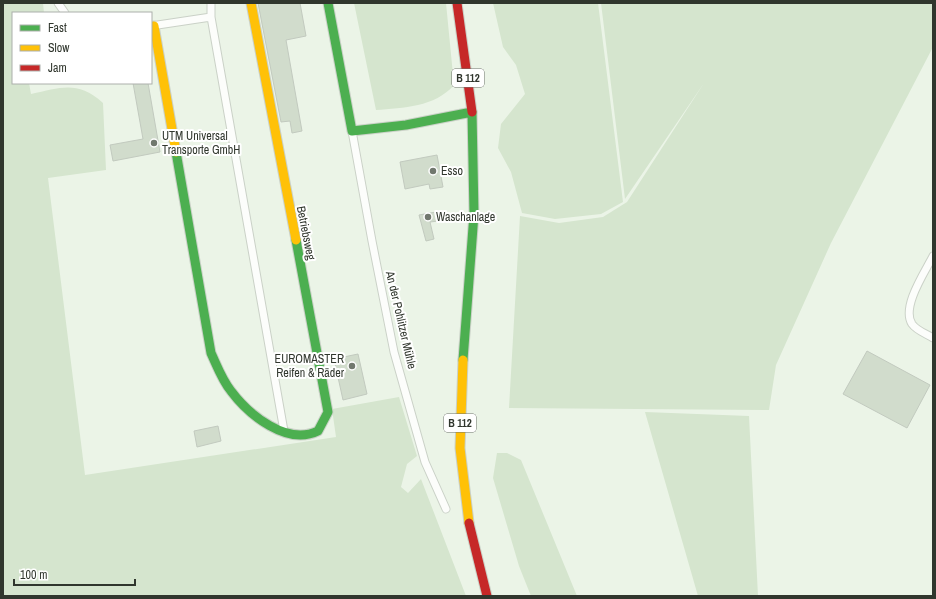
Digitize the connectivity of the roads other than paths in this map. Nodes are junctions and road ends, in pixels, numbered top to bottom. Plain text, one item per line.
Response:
1 (58, 3) edge
2 (211, 3) edge
3 (251, 3) edge
4 (328, 3) edge
5 (457, 3) edge
6 (64, 12) edge
7 (211, 17) junction
8 (153, 26) edge
9 (472, 112) junction
10 (352, 130) junction
11 (933, 256) edge
12 (933, 338) edge
13 (284, 431) junction
14 (446, 509) dead end
15 (487, 596) edge

1 - 6 street
2 - 7 street
3 - 13 main road, Betriebsweg
4 - 10 main road, An der Pohlitzer Mühle
5 - 9 main road, B 112
7 - 8 street, Betriebsweg
7 - 13 street
8 - 13 main road, Betriebsweg
9 - 10 main road
9 - 15 main road, B 112
10 - 14 street, An der Pohlitzer Mühle
11 - 12 street

